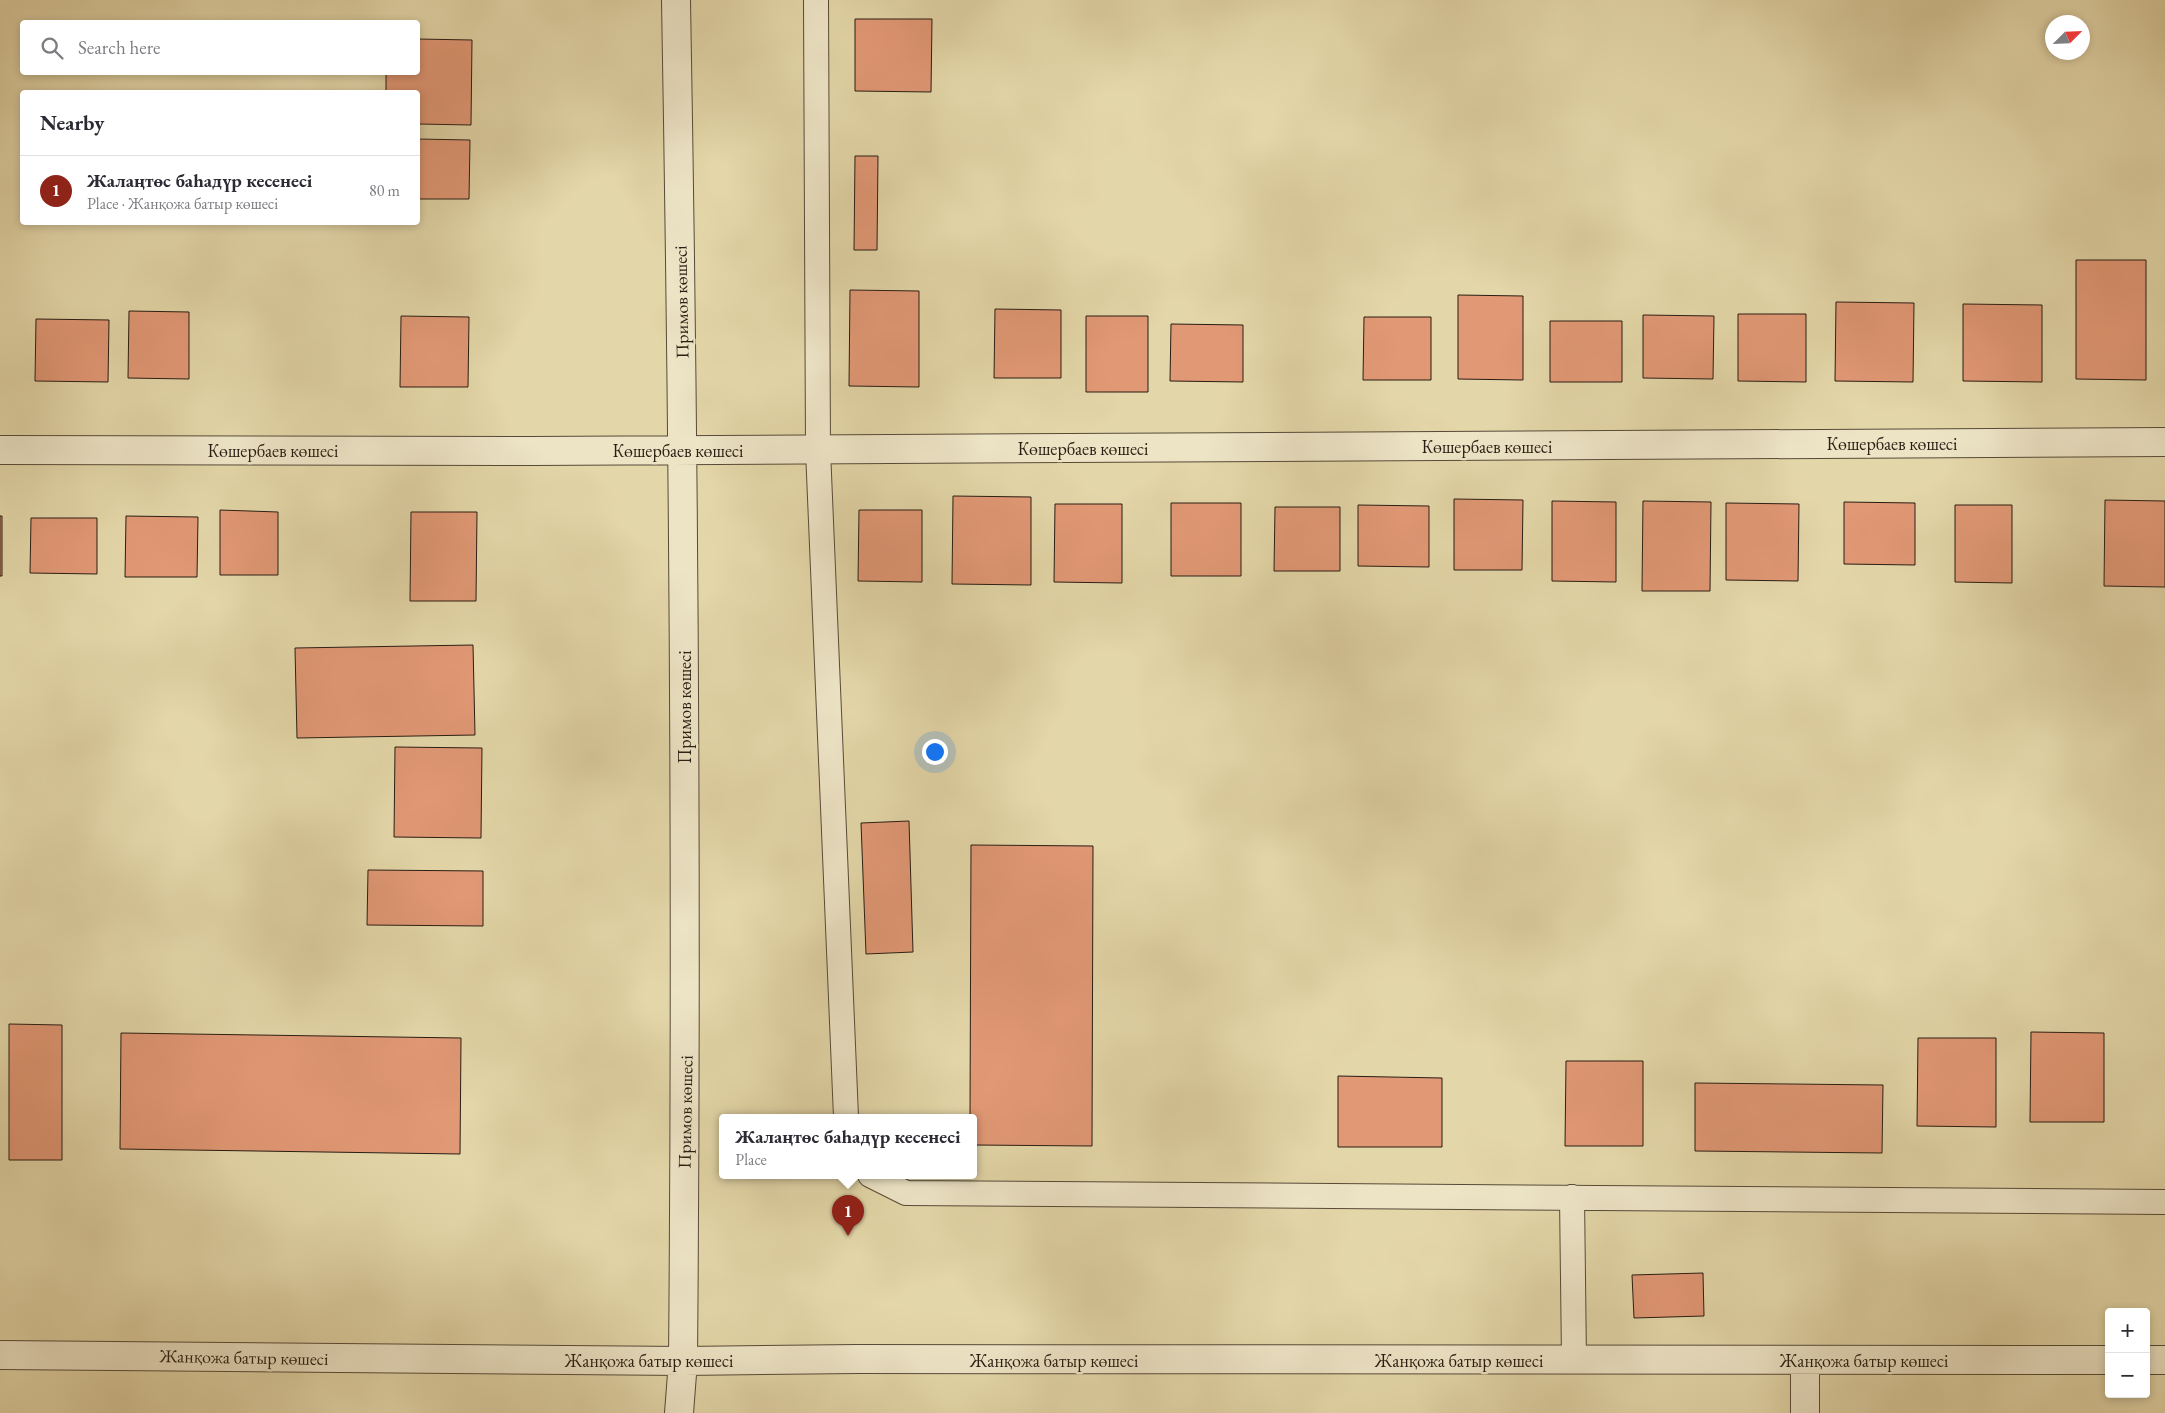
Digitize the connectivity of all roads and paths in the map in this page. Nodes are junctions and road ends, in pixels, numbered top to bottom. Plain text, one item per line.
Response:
1 (676, 0) edge
2 (816, 0) edge
3 (2165, 442) edge
4 (0, 450) edge
5 (683, 450) junction
6 (818, 450) junction
7 (846, 1114) edge
8 (878, 1179) edge
9 (1572, 1198) junction
10 (2165, 1202) edge
11 (0, 1355) edge
12 (1574, 1360) junction
13 (1805, 1360) junction
14 (2105, 1360) edge
15 (2150, 1360) edge
16 (2165, 1360) edge
17 (683, 1361) junction
18 (679, 1413) edge
19 (1805, 1413) edge

1 - 5 street, Примов көшесі
2 - 6 lane
3 - 6 street, Көшербаев көшесі
4 - 5 street, Көшербаев көшесі
5 - 6 street, Көшербаев көшесі
5 - 17 street, Примов көшесі
6 - 7 lane
8 - 9 lane
9 - 10 lane
9 - 12 lane
11 - 17 street, Жанқожа батыр көшесі
12 - 13 street, Жанқожа батыр көшесі
12 - 17 street, Жанқожа батыр көшесі
13 - 14 street, Жанқожа батыр көшесі
13 - 19 street
15 - 16 street
17 - 18 street, Примов көшесі

